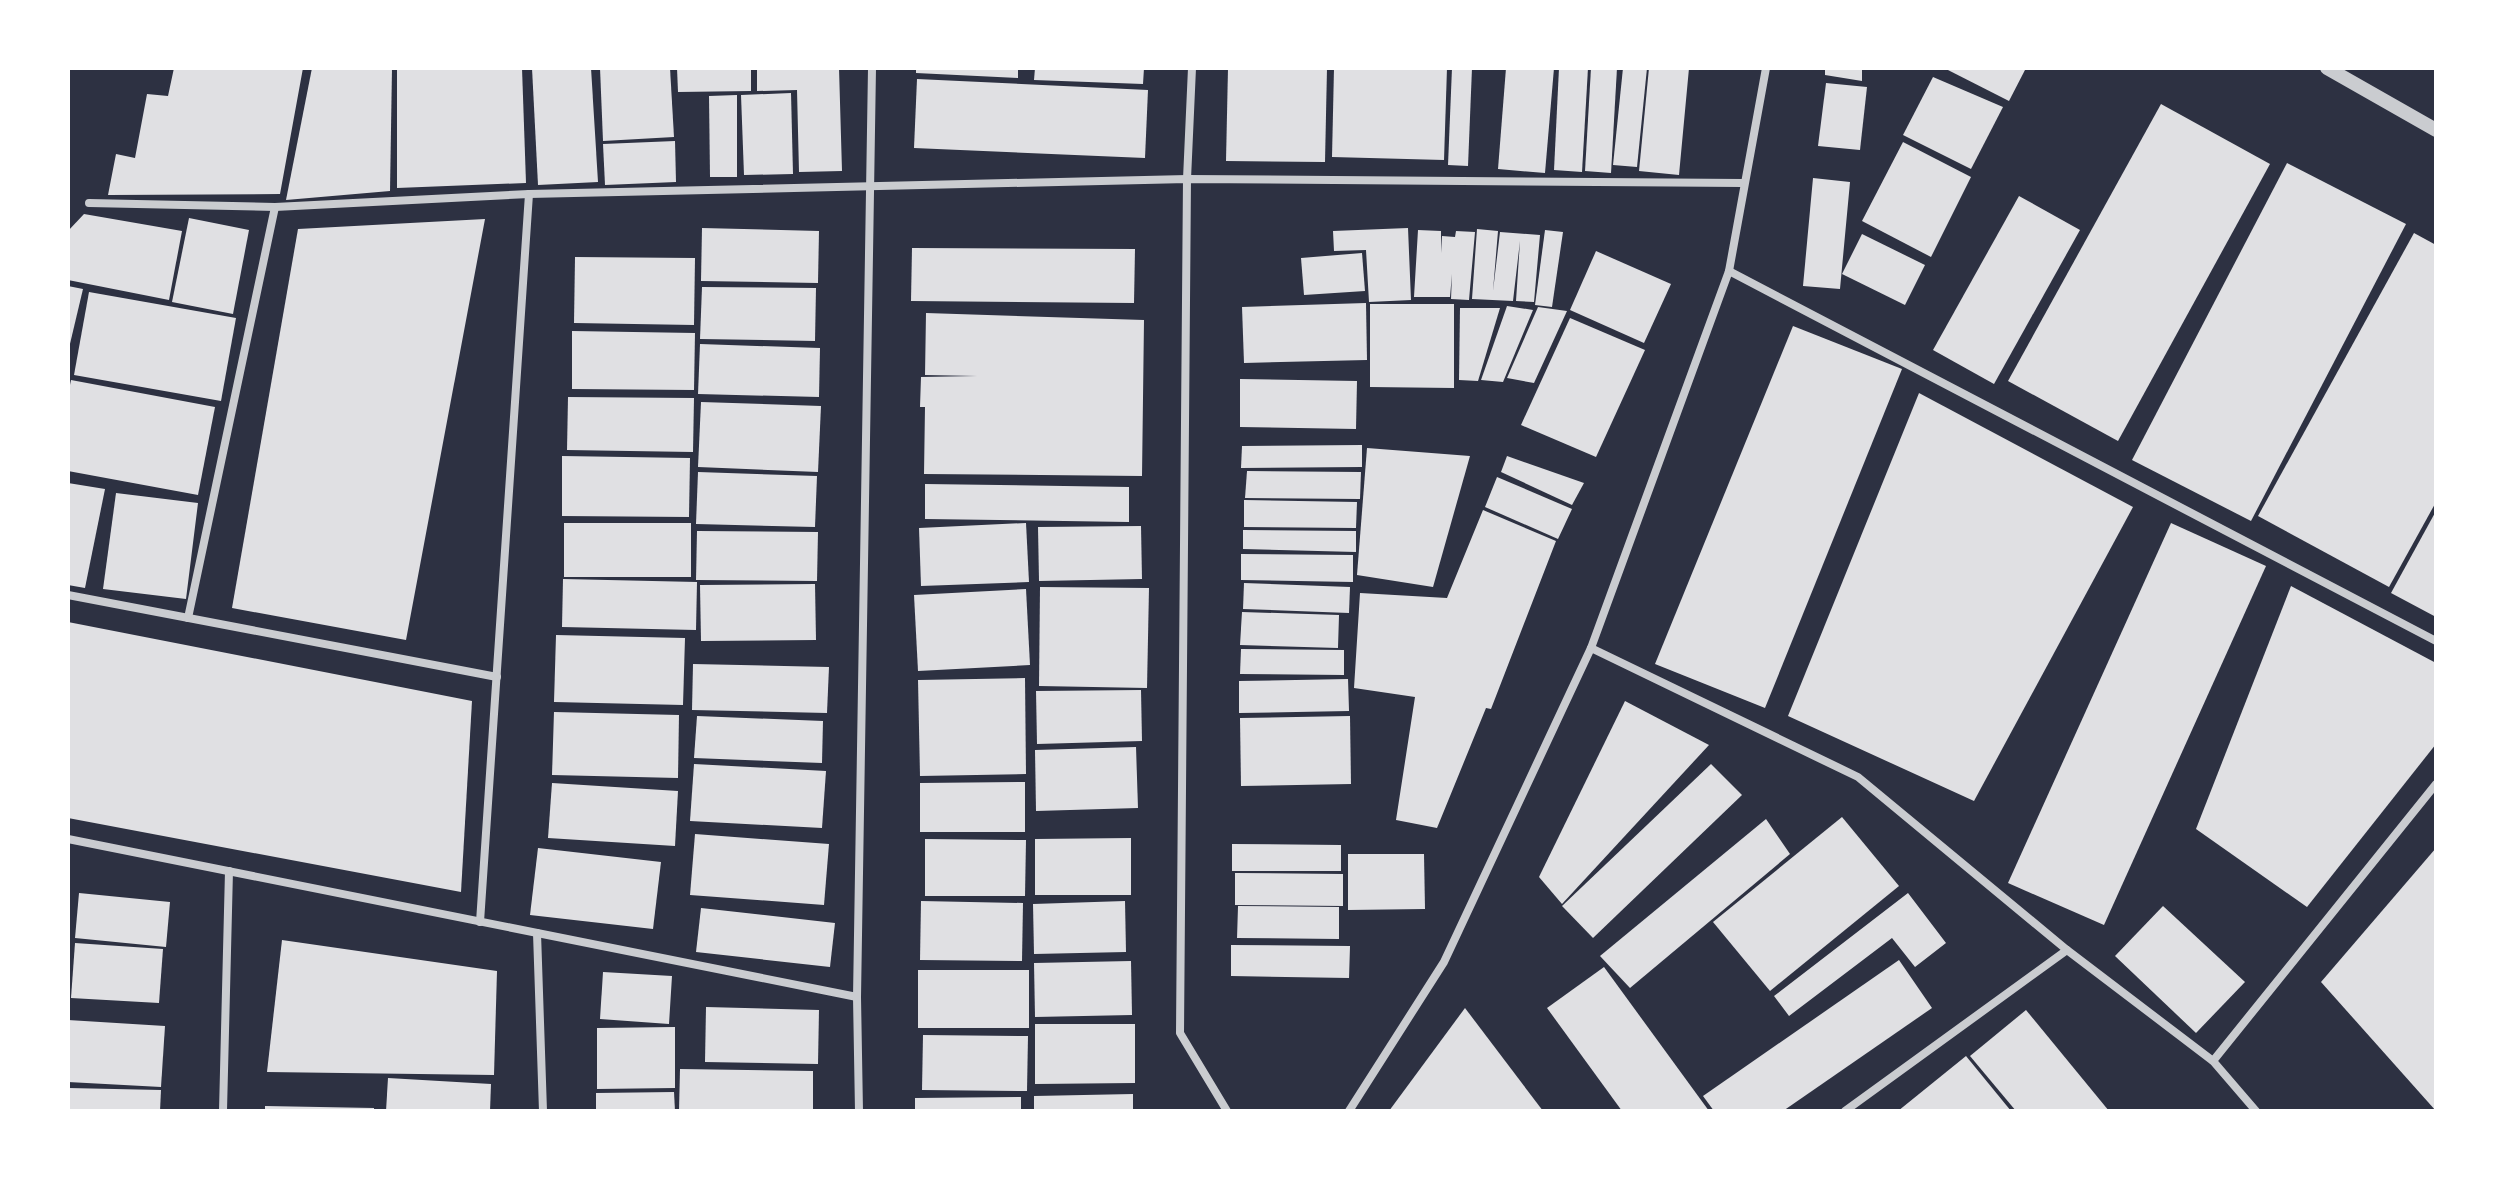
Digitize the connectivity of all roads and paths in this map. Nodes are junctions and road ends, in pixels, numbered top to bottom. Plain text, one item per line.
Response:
1 (872, 68) edge
2 (1192, 68) edge
3 (1766, 68) edge
4 (2327, 68) edge
5 (2436, 130) edge
6 (1187, 179) junction
7 (1743, 183) junction
8 (870, 187) junction
9 (529, 194) junction
10 (89, 203) dead end
11 (275, 207) junction
12 (1729, 271) junction
13 (68, 595) edge
14 (188, 618) junction
15 (2436, 641) edge
16 (1591, 648) junction
17 (497, 677) junction
18 (2436, 784) edge
19 (68, 839) edge
20 (229, 871) junction
21 (480, 922) junction
22 (537, 933) junction
23 (2067, 950) junction
24 (857, 997) junction
25 (2213, 1061) junction
26 (223, 1111) edge
27 (543, 1111) edge
28 (859, 1111) edge
29 (1227, 1111) edge
30 (1349, 1111) edge
31 (1845, 1111) edge
32 (2256, 1111) edge

1 - 8 street
2 - 6 street
3 - 7 street
4 - 5 street
6 - 7 street
6 - 8 street
6 - 29 street
7 - 12 street
8 - 9 street
8 - 24 street
9 - 11 street
9 - 17 street
10 - 11 street
11 - 14 street
12 - 15 street
12 - 16 street
13 - 14 street
14 - 17 street
16 - 23 street
16 - 30 street
17 - 21 street
18 - 25 street
19 - 20 street
20 - 21 street
20 - 26 street
21 - 22 street
22 - 24 street
22 - 27 street
23 - 25 street
23 - 31 street
24 - 28 street
25 - 32 street

